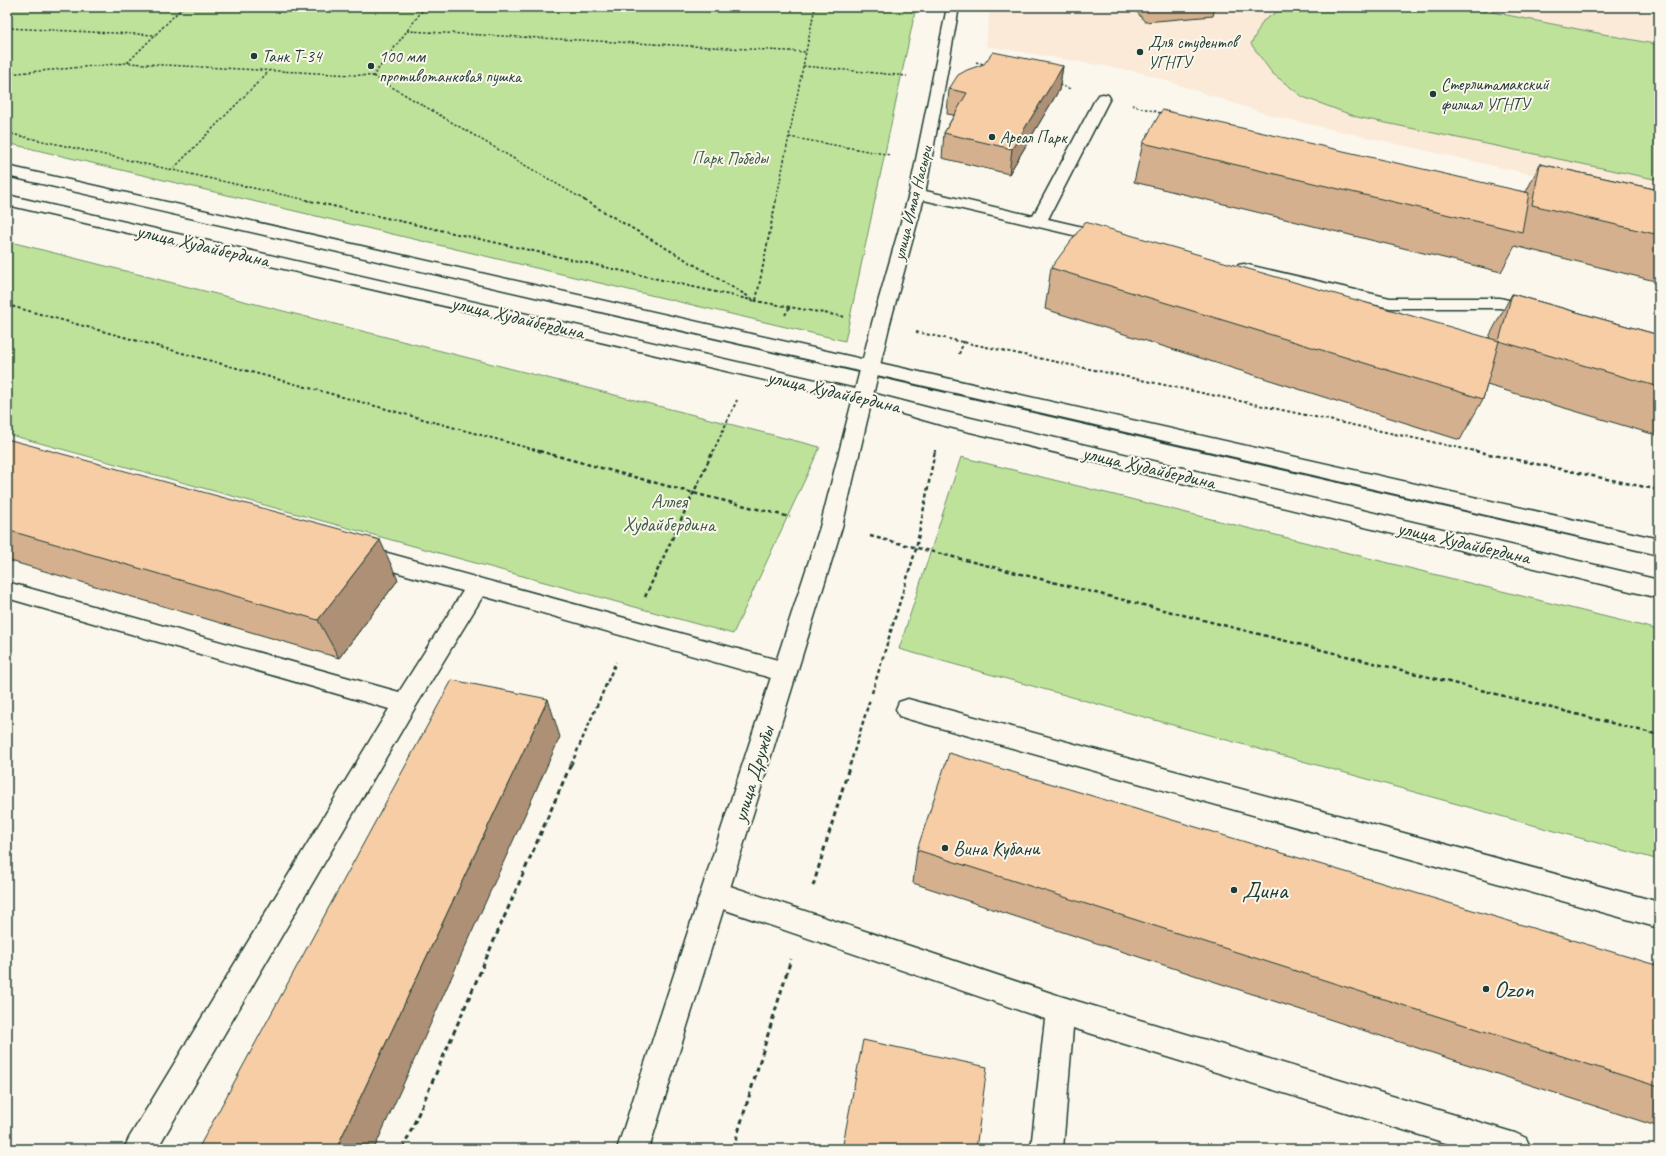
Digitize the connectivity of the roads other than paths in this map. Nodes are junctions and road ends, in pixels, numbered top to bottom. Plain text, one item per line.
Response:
1 (953, 7) edge
2 (1103, 98) road end
3 (7, 171) edge
4 (917, 194) junction
5 (7, 200) edge
6 (1038, 223) junction
7 (1123, 242) edge
8 (1230, 266) edge
9 (1553, 316) edge
10 (871, 367) junction
11 (864, 397) junction
12 (1659, 547) edge
13 (339, 548) edge
14 (478, 586) junction
15 (1659, 589) edge
16 (7, 591) edge
17 (785, 672) junction
18 (405, 704) junction
19 (908, 709) dead end
20 (715, 894) junction
21 (1659, 915) edge
22 (1060, 1010) junction
23 (140, 1149) edge
24 (633, 1149) edge
25 (1047, 1149) edge
26 (1515, 1149) edge

1 - 4 main road, улица Имая Насыри
2 - 6 main road
3 - 10 main road, улица Худайбердина
4 - 6 main road
4 - 10 main road, улица Имая Насыри
5 - 11 main road, улица Худайбердина
6 - 7 main road
8 - 9 main road
10 - 11 main road, улица Имая Насыри
10 - 12 main road, улица Худайбердина
11 - 15 main road, улица Худайбердина
11 - 17 main road, улица Дружбы
13 - 14 main road
14 - 17 main road
14 - 18 main road
16 - 18 main road
17 - 20 main road, улица Дружбы
18 - 23 main road
19 - 21 main road
20 - 22 main road
20 - 24 main road, улица Дружбы
22 - 25 main road
22 - 26 main road

